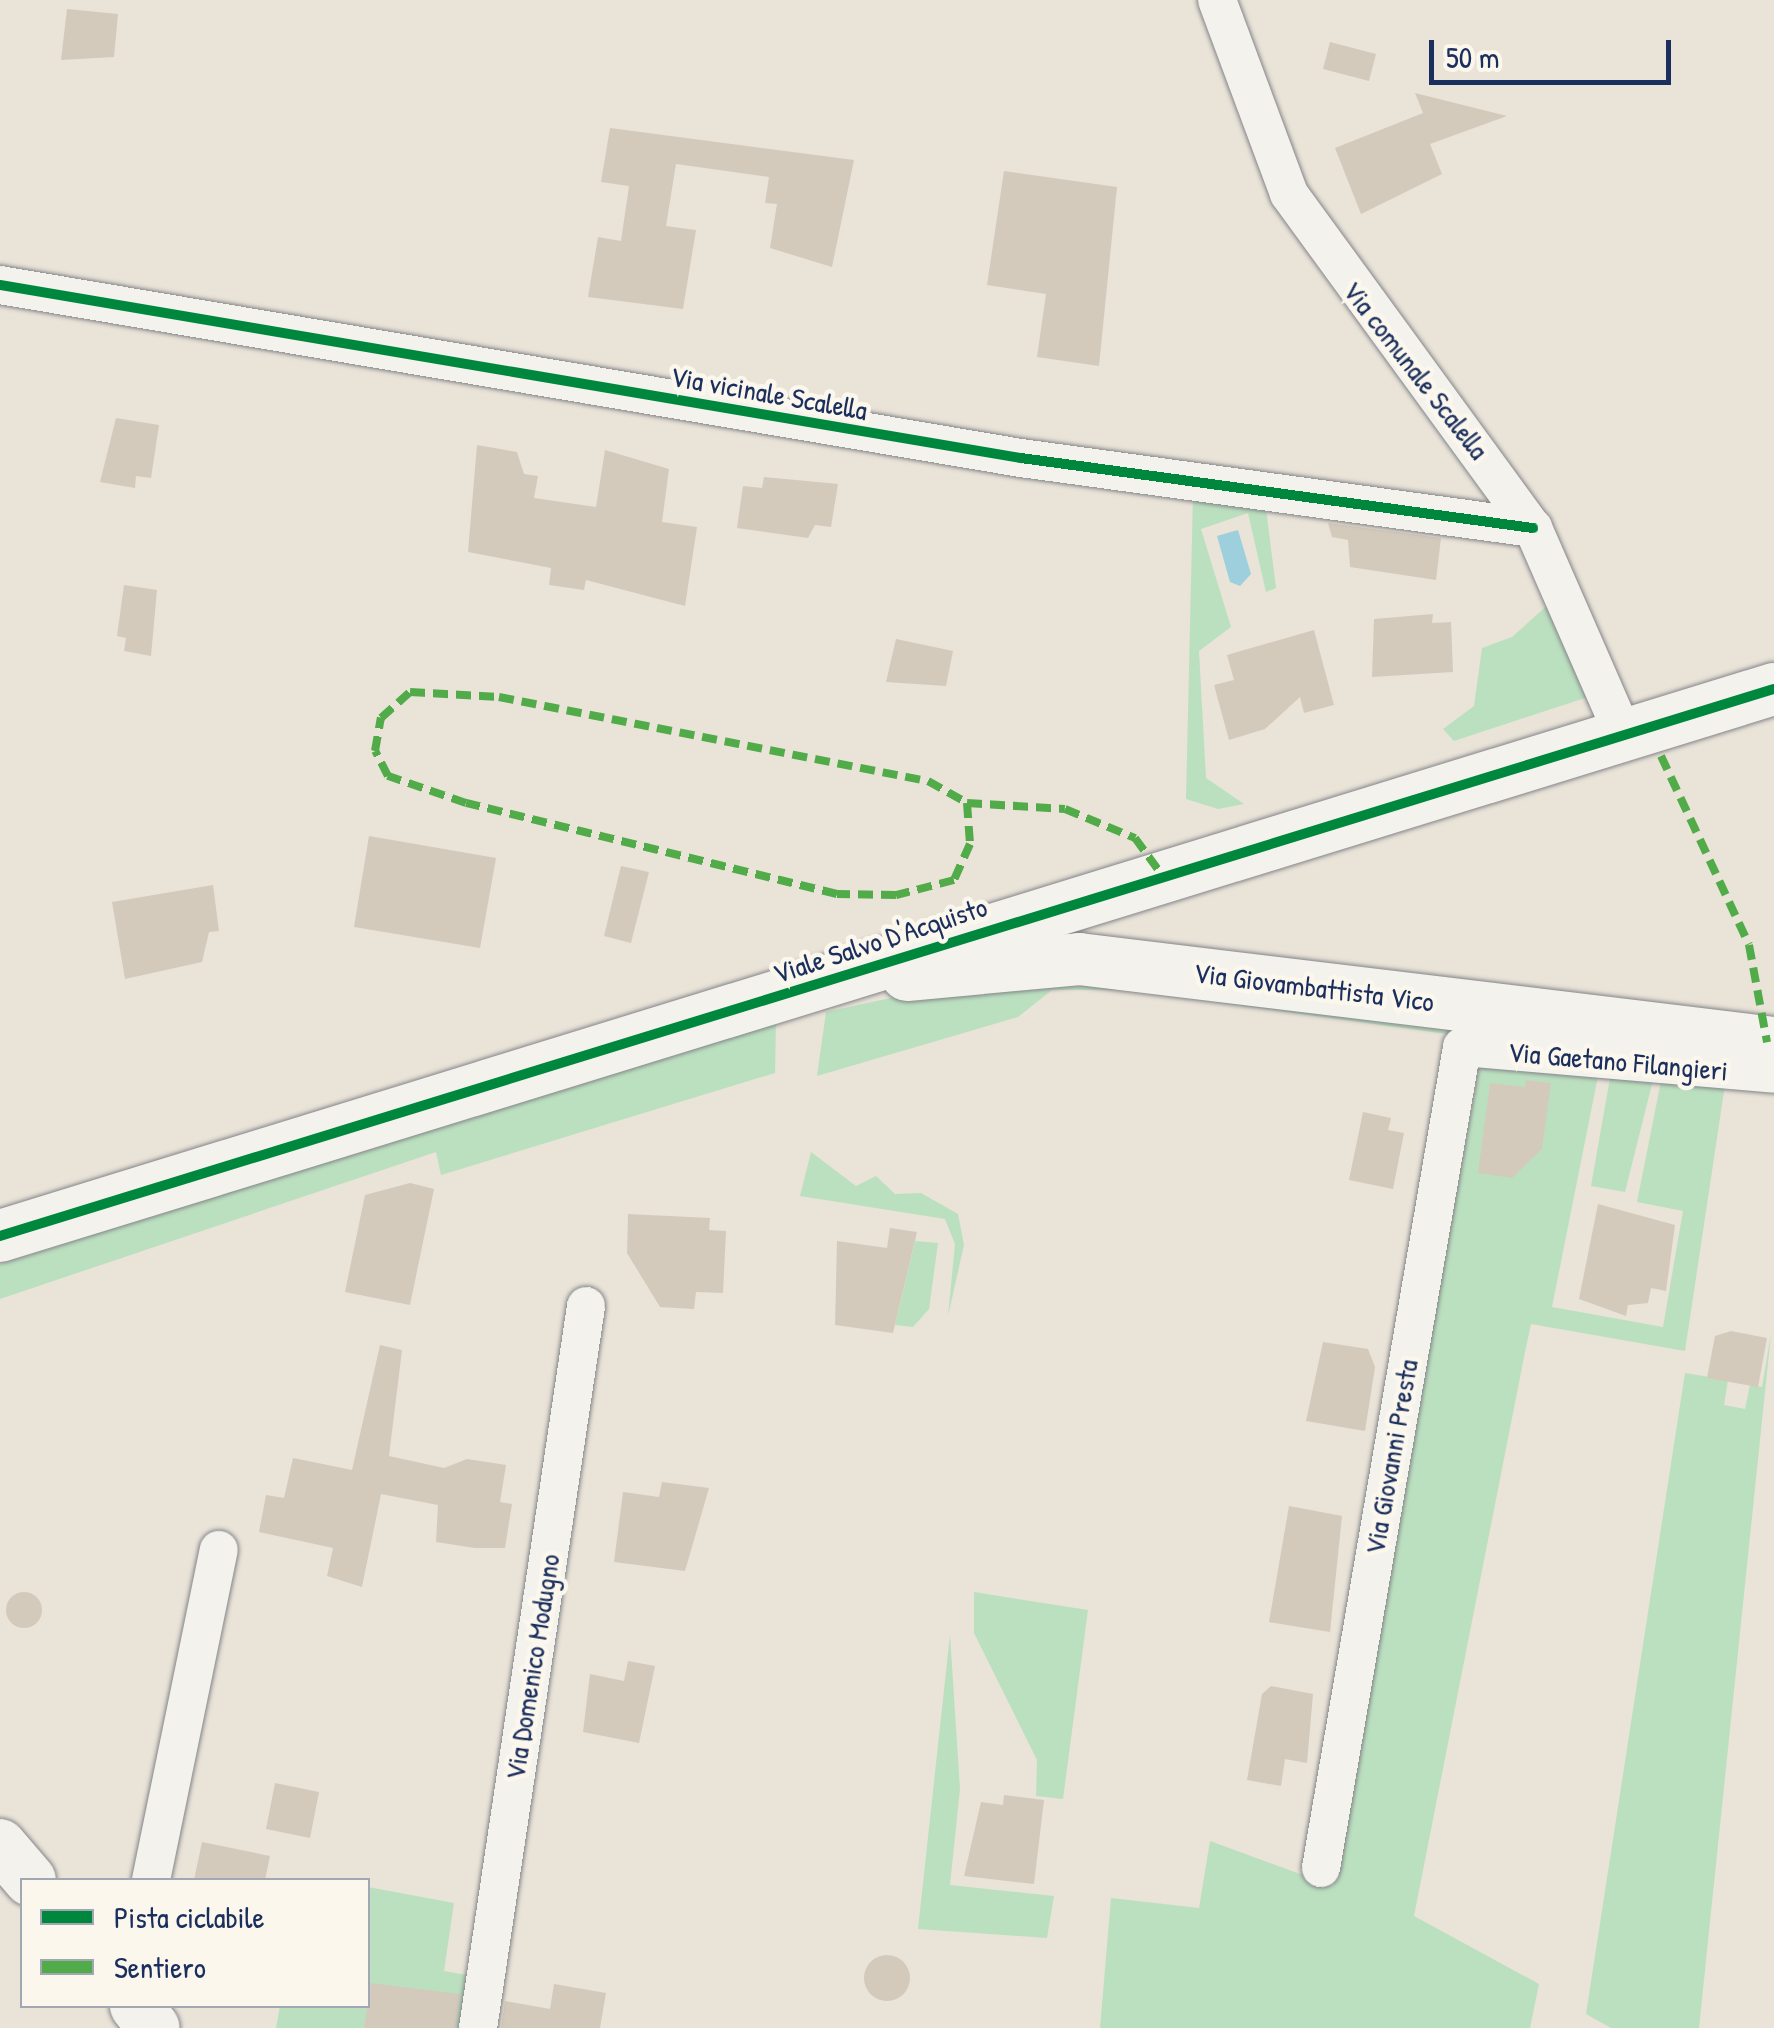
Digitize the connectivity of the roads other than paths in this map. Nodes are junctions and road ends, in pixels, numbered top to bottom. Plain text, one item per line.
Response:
1 (1217, 0) edge
2 (0, 285) edge
3 (1533, 528) junction
4 (1774, 689) edge
5 (1624, 736) junction
6 (1026, 916) junction
7 (1079, 958) junction
8 (854, 972) junction
9 (1774, 1043) edge
10 (1462, 1047) joint
11 (1774, 1074) edge
12 (0, 1236) edge
13 (586, 1306) dead end
14 (219, 1550) dead end
15 (0, 1845) edge
16 (1321, 1868) dead end
17 (28, 1878) edge
18 (150, 1878) edge
19 (138, 2008) edge
20 (154, 2028) edge
21 (478, 2028) edge

1 - 3 street, Via comunale Scalella
2 - 3 street, Via vicinale Scalella
3 - 5 street, Via comunale Scalella
4 - 5 street, Viale Salvo D'Acquisto
5 - 6 street, Viale Salvo D'Acquisto
6 - 7 street
6 - 8 street, Viale Salvo D'Acquisto
7 - 8 street, Via Giovambattista Vico
7 - 9 street, Via Giovambattista Vico
8 - 12 street, Viale Salvo D'Acquisto
10 - 11 street, Via Gaetano Filangieri
10 - 16 street, Via Giovanni Presta
13 - 21 street, Via Domenico Modugno
14 - 18 street
15 - 17 street
19 - 20 street

